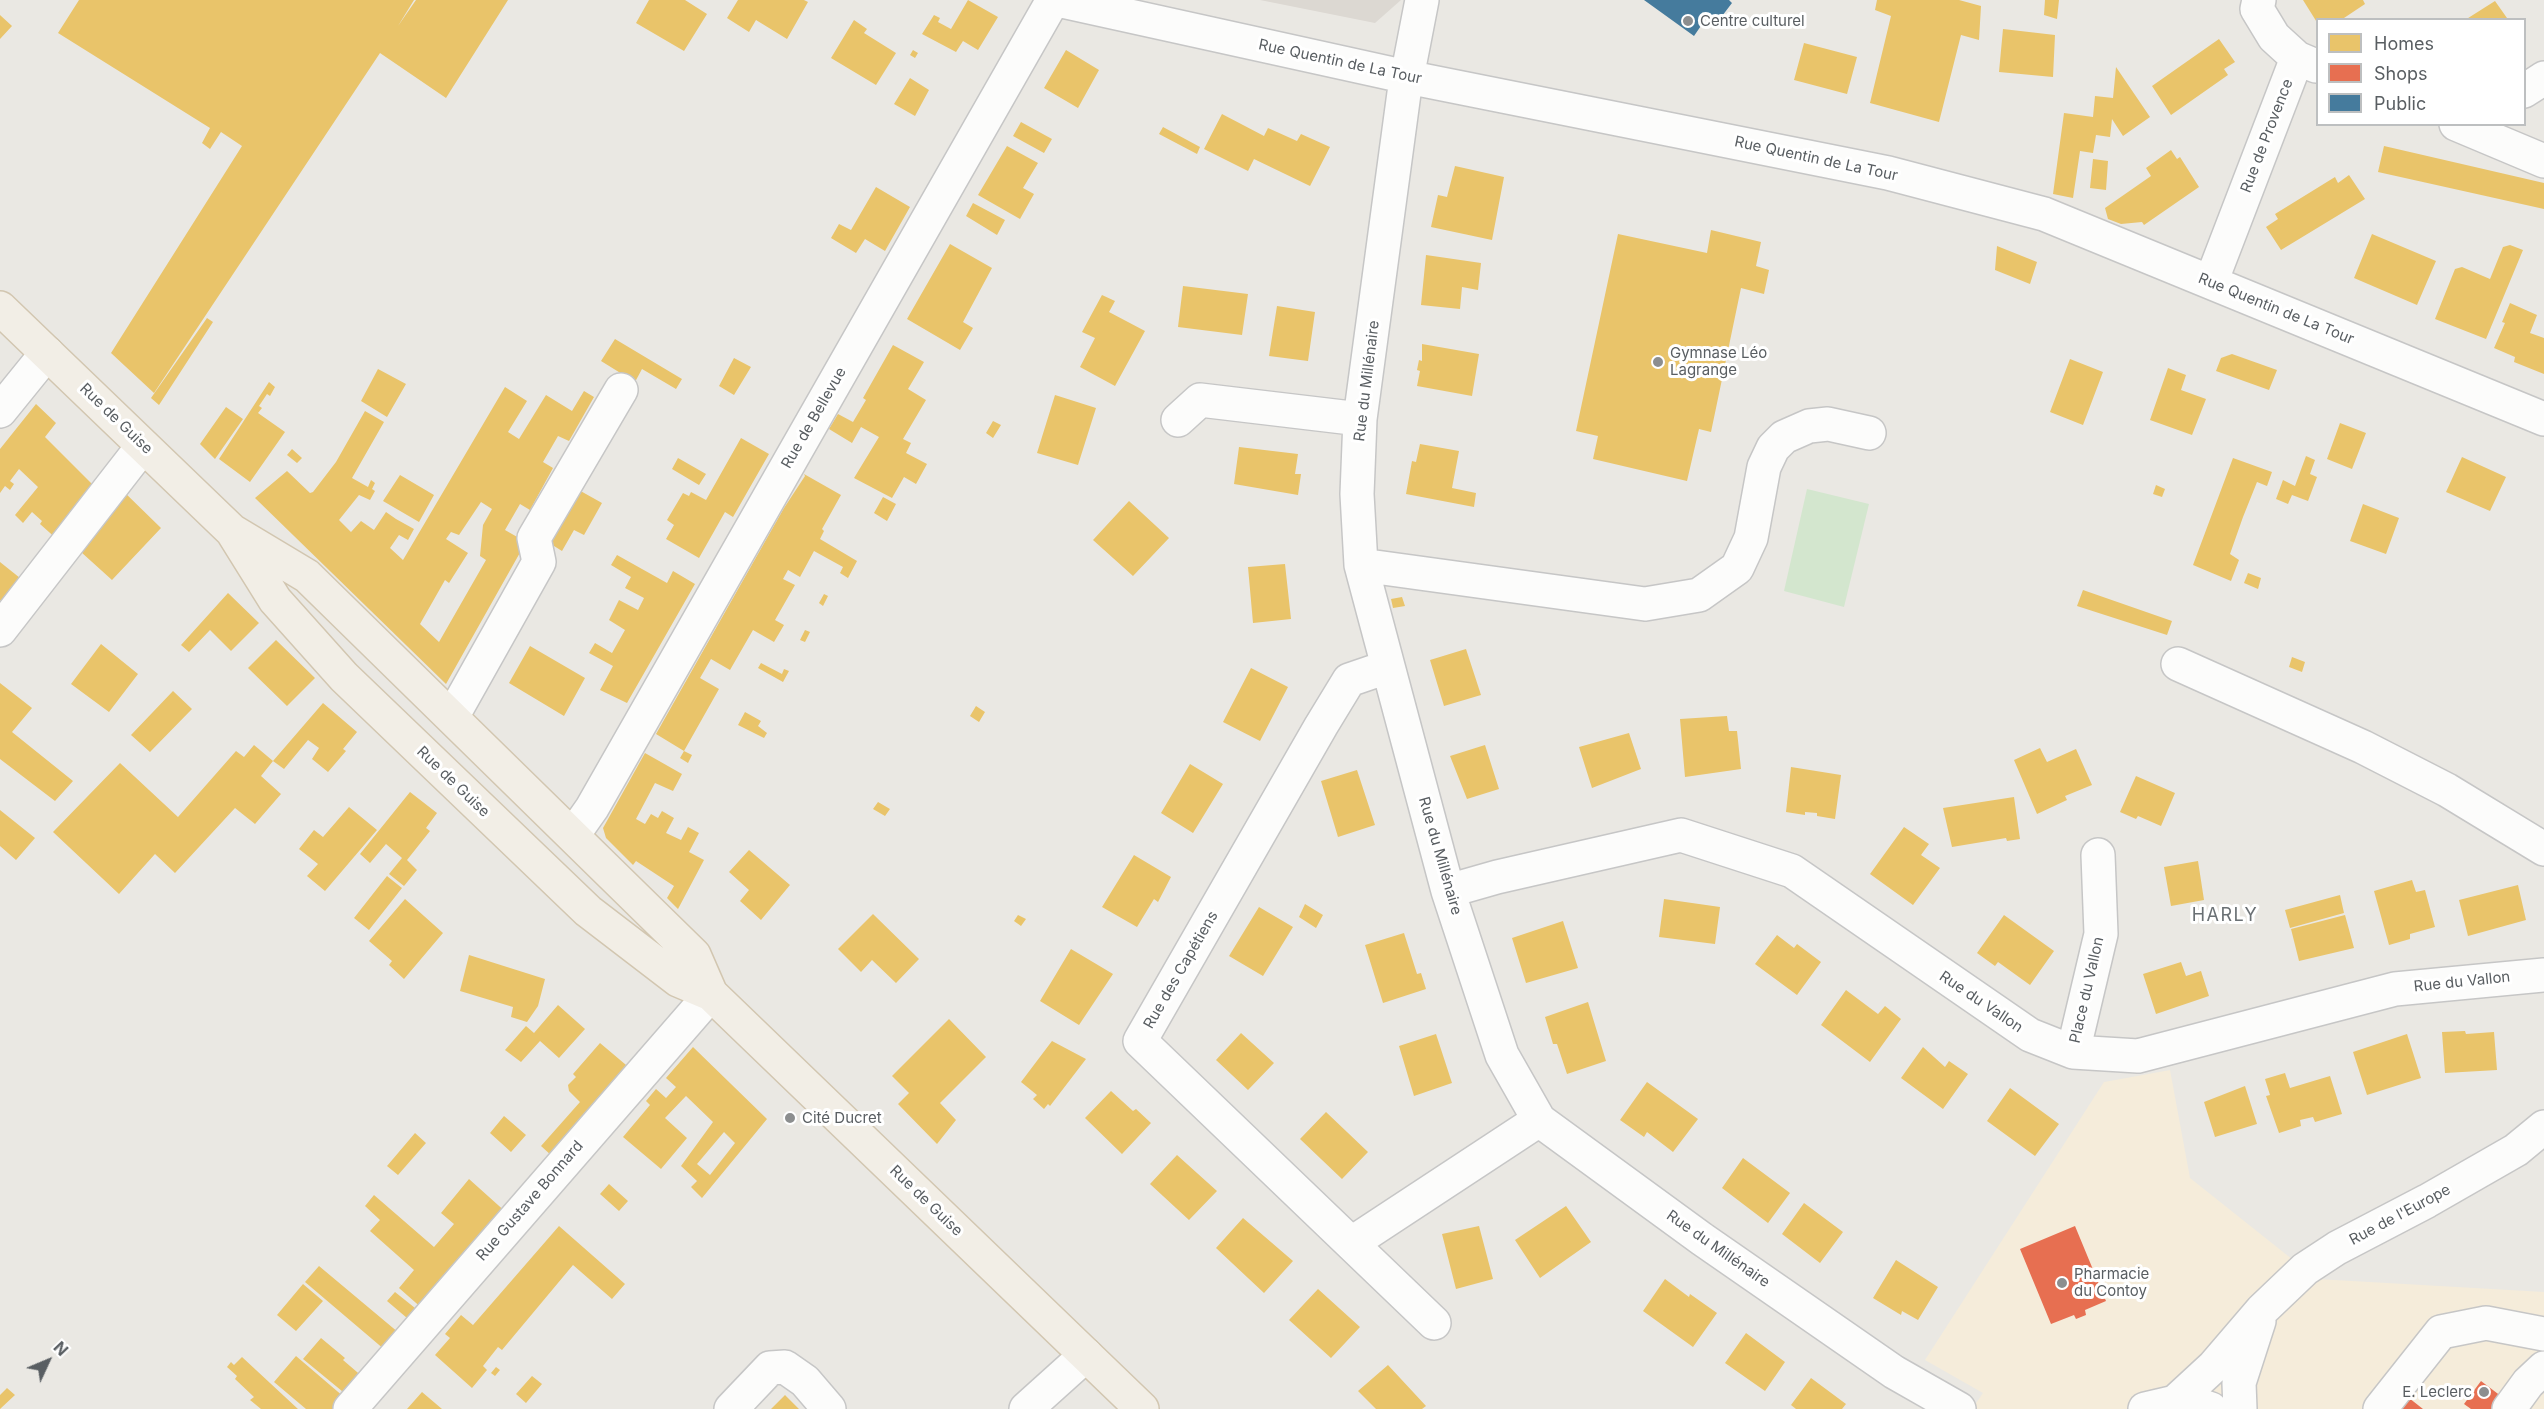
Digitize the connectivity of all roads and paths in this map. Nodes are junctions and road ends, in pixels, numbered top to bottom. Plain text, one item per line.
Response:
1 (1055, 0) edge
2 (1422, 0) edge
3 (2259, 0) edge
4 (2307, 62) edge
5 (1407, 77) junction
6 (2544, 78) edge
7 (2526, 90) edge
8 (2464, 126) edge
9 (2544, 161) edge
10 (2211, 282) junction
11 (0, 308) edge
12 (47, 353) junction
13 (621, 390) dead end
14 (0, 411) edge
15 (1360, 419) junction
16 (2544, 419) edge
17 (1178, 420) dead end
18 (1869, 433) dead end
19 (143, 446) junction
20 (232, 531) junction
21 (1361, 565) junction
22 (0, 630) edge
23 (2178, 664) dead end
24 (1387, 668) junction
25 (344, 677) junction
26 (452, 717) junction
27 (573, 835) junction
28 (2544, 849) edge
29 (2098, 855) dead end
30 (1448, 891) junction
31 (2544, 975) edge
32 (711, 994) junction
33 (2073, 1052) junction
34 (1539, 1120) junction
35 (2544, 1127) edge
36 (1352, 1243) junction
37 (2262, 1310) junction
38 (1434, 1323) dead end
39 (2544, 1334) edge
40 (1086, 1355) junction
41 (2544, 1368) edge
42 (2160, 1406) edge
43 (350, 1409) edge
44 (731, 1409) edge
45 (829, 1409) edge
46 (1026, 1409) edge
47 (1142, 1409) edge
48 (1959, 1409) edge
49 (2211, 1409) edge
50 (2240, 1409) edge
51 (2380, 1409) edge
52 (2509, 1409) edge

1 - 5 street, Rue Quentin de La Tour
1 - 27 street, Rue de Bellevue
2 - 5 street, Rue du Millénaire
3 - 4 street, Rue de Provence
4 - 10 street, Rue de Provence
5 - 10 street, Rue Quentin de La Tour
5 - 15 street, Rue du Millénaire
6 - 7 street
8 - 9 street
10 - 16 street, Rue Quentin de La Tour
11 - 12 main road, Rue de Guise
12 - 14 street
12 - 19 main road, Rue de Guise
13 - 26 street
15 - 17 street
15 - 21 street, Rue du Millénaire
18 - 21 street
19 - 20 main road, Rue de Guise
19 - 22 street
20 - 25 main road, Rue de Guise
20 - 26 main road, Rue de Guise
21 - 24 street, Rue du Millénaire
23 - 28 street
24 - 30 street, Rue du Millénaire
24 - 36 street, Rue des Capétiens
25 - 27 main road
25 - 32 main road, Rue de Guise
26 - 27 main road, Rue de Guise
27 - 32 main road, Rue de Guise
29 - 33 street, Place du Vallon
30 - 33 street, Rue du Vallon
30 - 34 street, Rue du Millénaire
31 - 33 street, Rue du Vallon
32 - 40 main road, Rue de Guise
32 - 43 street, Rue Gustave Bonnard
34 - 36 street
34 - 48 street, Rue du Millénaire
35 - 37 street, Rue de l'Europe
36 - 38 street, Rue des Capétiens
37 - 42 street, Rue de l'Europe
37 - 50 street
39 - 51 street
40 - 46 street
40 - 47 main road, Rue de Guise
41 - 52 street
42 - 49 street
44 - 45 street

